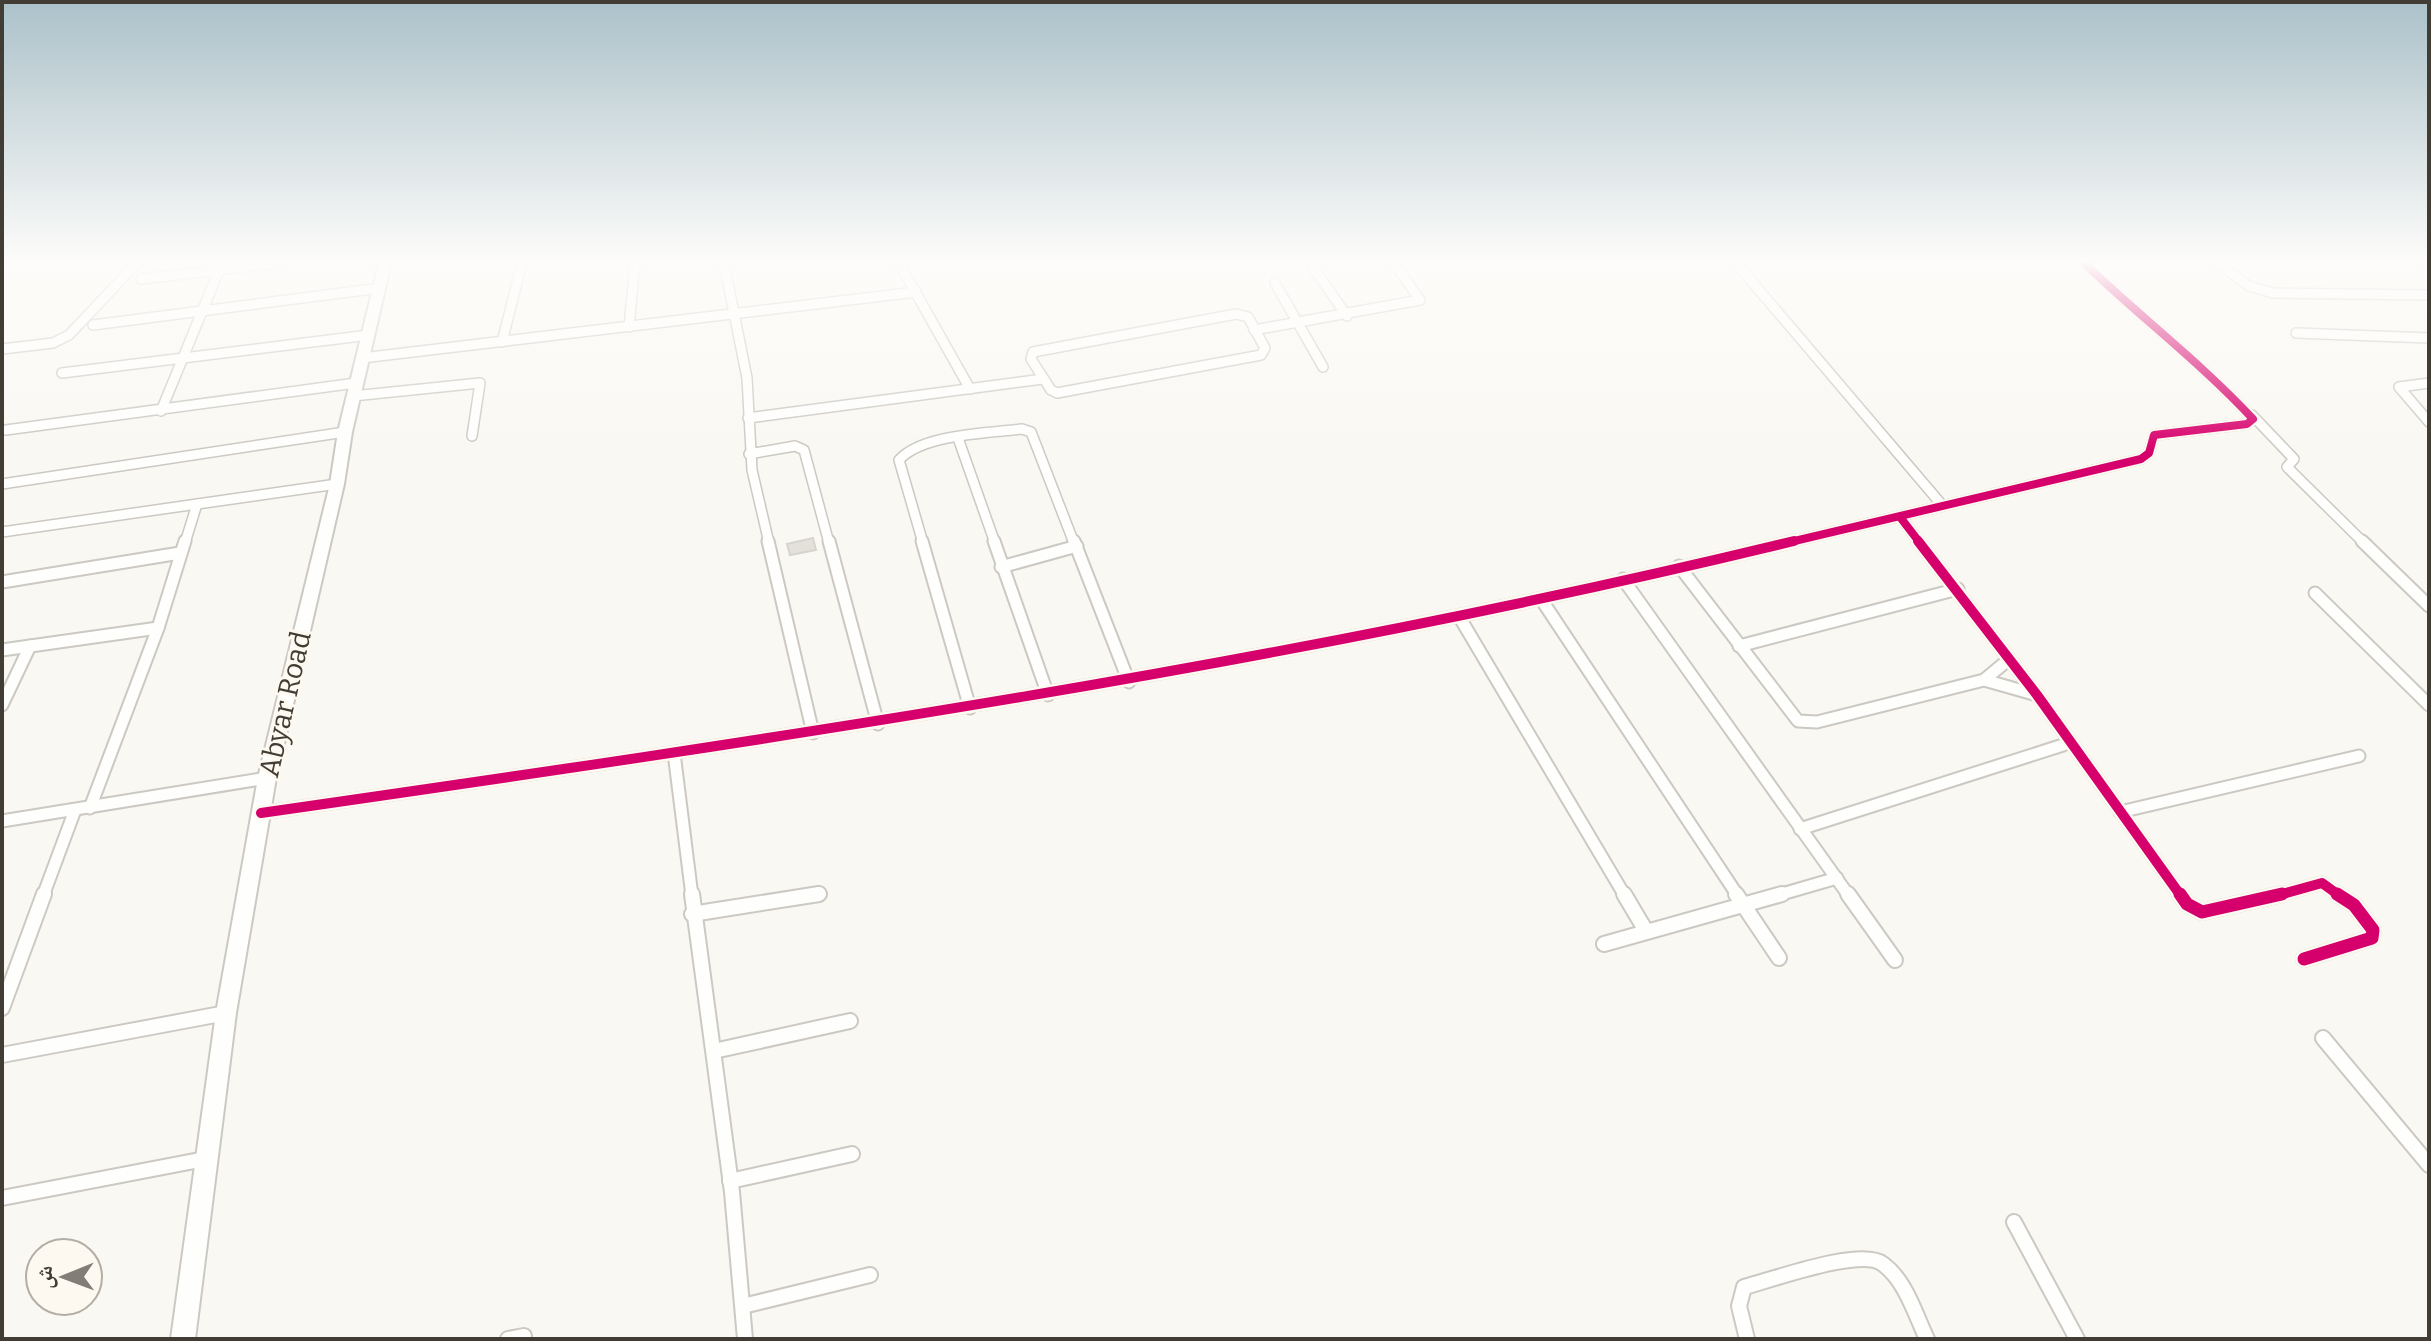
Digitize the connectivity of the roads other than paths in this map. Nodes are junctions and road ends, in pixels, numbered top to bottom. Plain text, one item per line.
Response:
1 (78, 326) edge
2 (197, 326) edge
3 (371, 326) edge
4 (506, 326) edge
5 (640, 326) edge
6 (735, 326) edge
7 (935, 326) edge
8 (1174, 326) edge
9 (1252, 326) edge
10 (1282, 326) edge
11 (1299, 326) edge
12 (1789, 326) edge
13 (2150, 326) edge
14 (629, 327) joint
15 (1254, 330) junction
16 (2296, 333) dead end
17 (369, 335) junction
18 (2429, 338) edge
19 (502, 342) junction
20 (2, 349) edge
21 (362, 358) junction
22 (181, 360) junction
23 (1323, 367) dead end
24 (62, 373) dead end
25 (1043, 379) junction
26 (2429, 383) edge
27 (355, 389) junction
28 (970, 389) junction
29 (161, 411) junction
30 (2252, 415) junction
31 (748, 418) junction
32 (2429, 422) edge
33 (6, 430) dead end
34 (345, 432) junction
35 (472, 436) dead end
36 (958, 438) junction
37 (749, 454) junction
38 (2, 484) edge
39 (337, 484) junction
40 (197, 504) junction
41 (1942, 505) junction
42 (1900, 517) junction
43 (2, 532) edge
44 (1077, 546) junction
45 (180, 553) junction
46 (1679, 566) junction
47 (1001, 567) junction
48 (1623, 579) junction
49 (2, 582) edge
50 (1958, 589) junction
51 (2315, 593) dead end
52 (1541, 599) junction
53 (2429, 606) edge
54 (1460, 618) junction
55 (158, 628) junction
56 (30, 646) junction
57 (1739, 646) junction
58 (2, 650) edge
59 (2008, 660) junction
60 (1984, 680) junction
61 (1129, 682) junction
62 (1048, 695) junction
63 (2037, 695) junction
64 (2, 705) edge
65 (2429, 705) edge
66 (970, 708) junction
67 (878, 724) junction
68 (813, 733) junction
69 (2063, 745) dead end
70 (674, 753) junction
71 (2359, 756) dead end
72 (267, 778) junction
73 (90, 808) junction
74 (75, 810) junction
75 (2120, 812) junction
76 (261, 813) junction
77 (2, 821) edge
78 (1800, 829) junction
79 (1837, 878) junction
80 (819, 894) dead end
81 (1742, 902) junction
82 (692, 914) junction
83 (1646, 931) junction
84 (1604, 944) dead end
85 (1779, 958) dead end
86 (2304, 959) dead end
87 (1895, 960) dead end
88 (2, 1008) edge
89 (226, 1013) junction
90 (850, 1021) dead end
91 (2323, 1038) dead end
92 (714, 1051) junction
93 (2, 1055) edge
94 (852, 1154) dead end
95 (205, 1159) junction
96 (2429, 1165) edge
97 (730, 1181) junction
98 (2, 1198) edge
99 (2014, 1222) dead end
100 (870, 1275) dead end
101 (743, 1306) junction
102 (183, 1339) edge
103 (745, 1339) edge
104 (1747, 1339) edge
105 (1927, 1339) edge
106 (2077, 1339) edge

1 - 20 street
2 - 22 street
3 - 17 main road, Abyar Road
4 - 19 street
5 - 14 street
6 - 31 street
7 - 28 street
8 - 25 street
9 - 15 street
10 - 15 street
11 - 23 street
12 - 41 street
13 - 30 street
14 - 19 street
15 - 25 street
16 - 18 street
17 - 21 main road, Abyar Road
17 - 22 street
19 - 21 street
21 - 27 main road, Abyar Road
22 - 24 street
22 - 29 street
25 - 28 street
26 - 32 street
27 - 29 street
27 - 34 main road, Abyar Road
27 - 35 street
28 - 31 street
29 - 33 street
30 - 41 street
30 - 53 street
31 - 37 street
34 - 38 street
34 - 39 main road, Abyar Road
36 - 44 street
36 - 47 street
36 - 66 street
37 - 67 street
37 - 68 street
39 - 40 street
39 - 72 main road, Abyar Road
40 - 43 street
40 - 45 street
41 - 42 street
42 - 46 street
42 - 50 street
44 - 47 street
44 - 61 street
45 - 49 street
45 - 55 street
46 - 48 street
46 - 57 street
47 - 62 street
48 - 52 street
48 - 78 street
50 - 57 street
50 - 59 street
51 - 65 street
52 - 54 street
52 - 81 street
54 - 61 street
54 - 83 street
55 - 56 street
55 - 73 street
56 - 58 street
56 - 64 street
57 - 60 street
59 - 60 street
59 - 63 street
60 - 63 street
61 - 62 street
62 - 66 street
63 - 75 street
66 - 67 street
67 - 68 street
68 - 70 street
69 - 78 street
70 - 76 street
70 - 82 street
71 - 75 street
72 - 73 street
72 - 76 main road, Abyar Road
73 - 74 street
74 - 77 street
74 - 88 street
75 - 86 street
76 - 89 main road, Abyar Road
78 - 79 street
79 - 81 street
79 - 87 street
80 - 82 street
81 - 83 street
81 - 85 street
82 - 92 street
83 - 84 street
89 - 93 street
89 - 95 main road, Abyar Road
90 - 92 street
91 - 96 street
92 - 97 street
94 - 97 street
95 - 98 street
95 - 102 main road, Abyar Road
97 - 101 street
99 - 106 street
100 - 101 street
101 - 103 street
104 - 105 street

